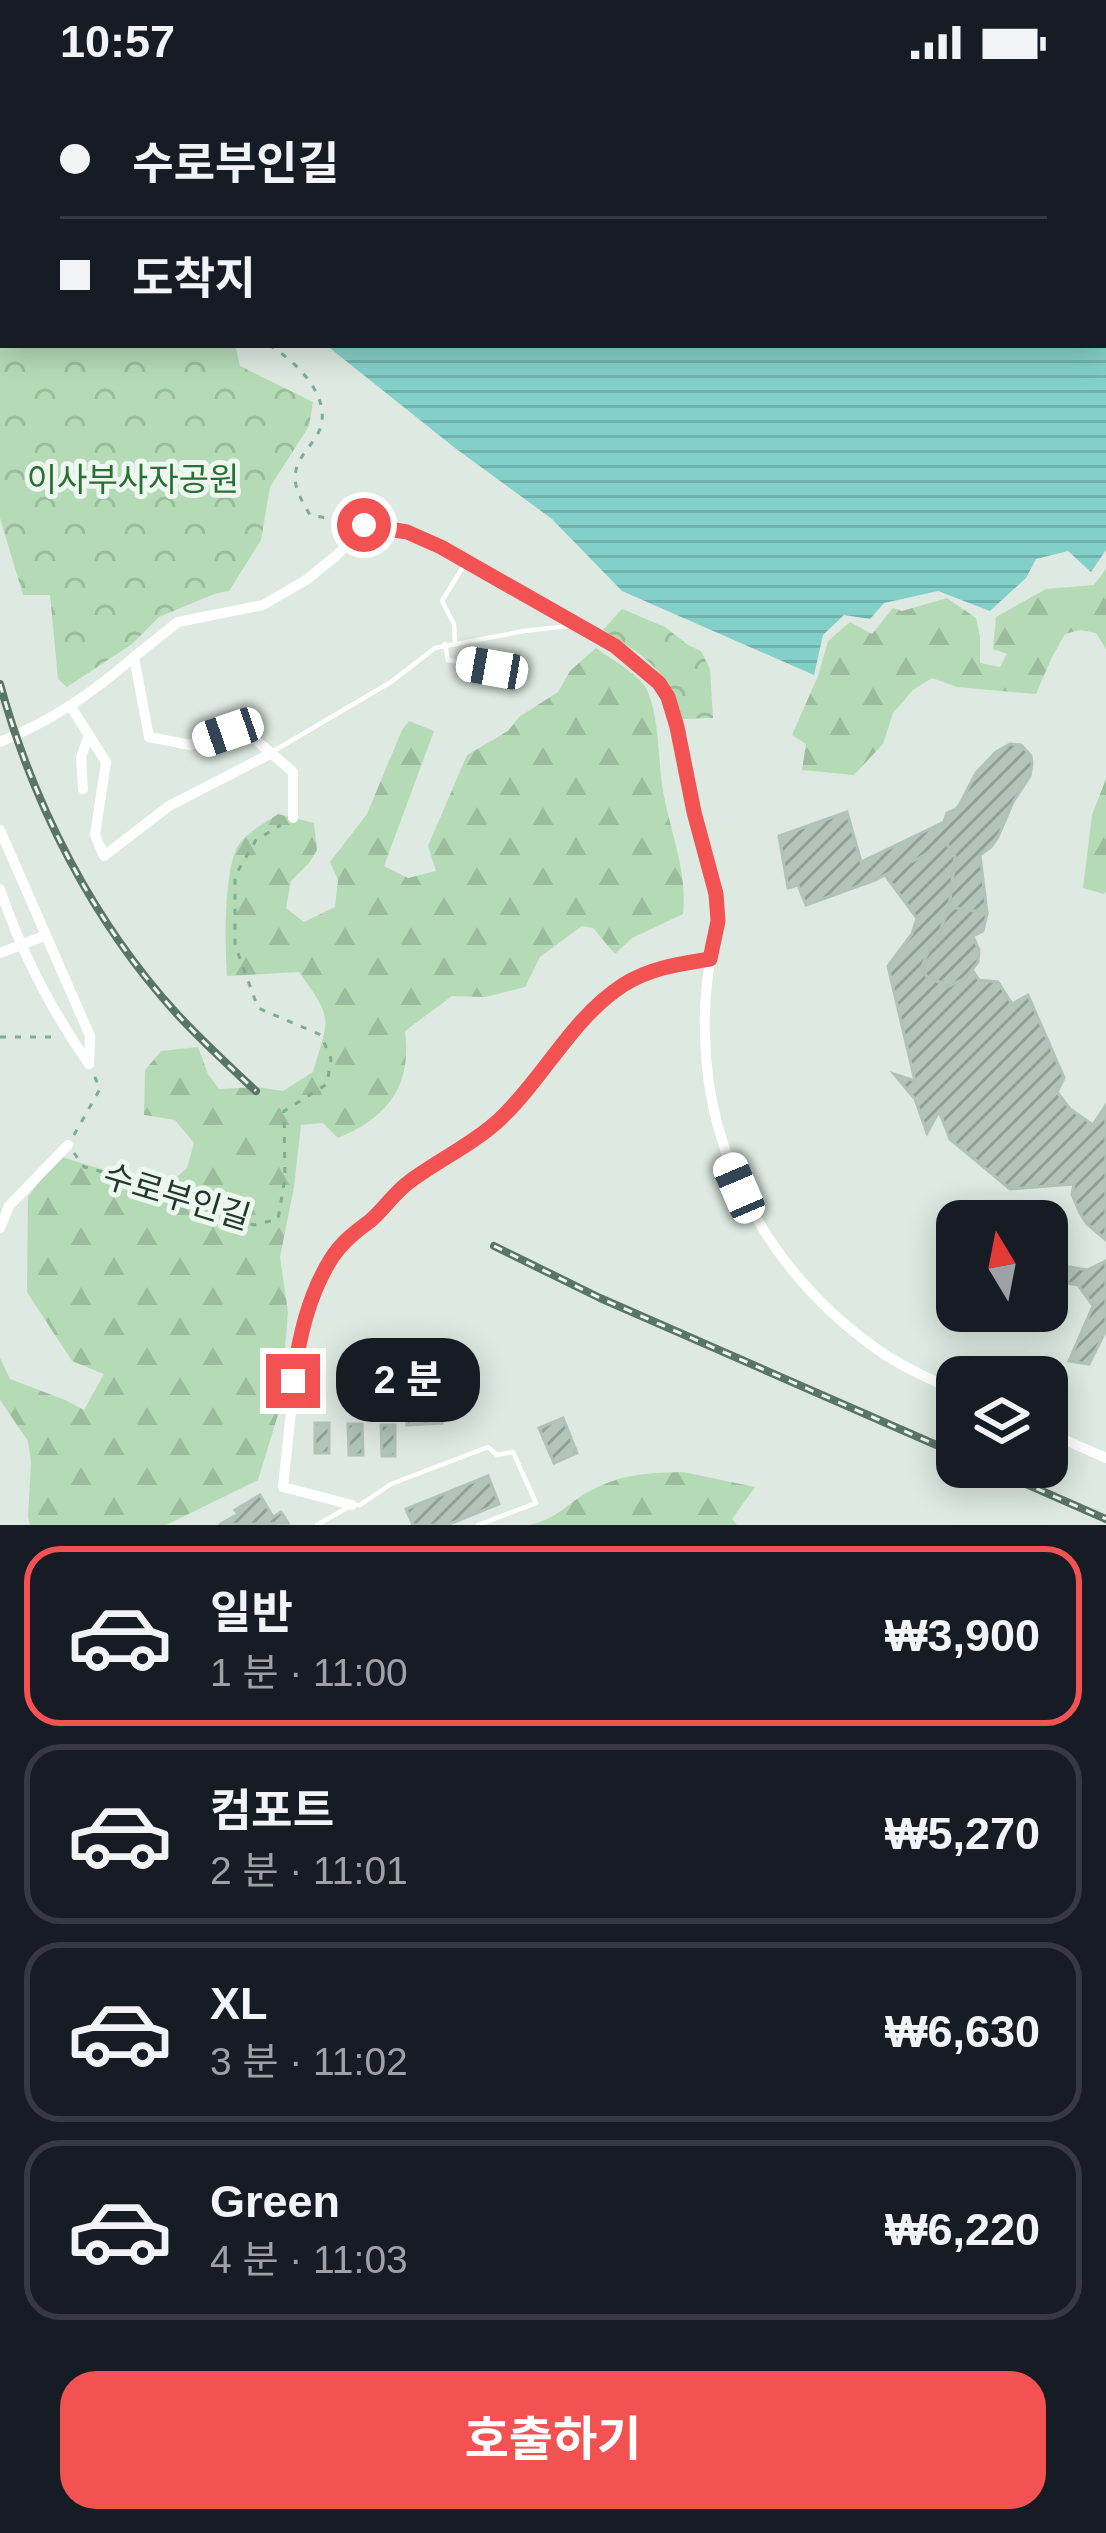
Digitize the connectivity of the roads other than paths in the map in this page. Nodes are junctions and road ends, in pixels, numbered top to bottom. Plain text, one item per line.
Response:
1 (466, 562) junction
2 (575, 626) junction
3 (455, 643) junction
4 (445, 644) junction
5 (134, 657) junction
6 (492, 668) dead end
7 (70, 707) junction
8 (89, 736) junction
9 (0, 742) edge
10 (270, 754) junction
11 (82, 789) dead end
12 (293, 818) road end
13 (0, 830) edge
14 (0, 890) edge
15 (44, 936) junction
16 (22, 944) junction
17 (0, 953) edge
18 (710, 959) junction
19 (68, 1145) road end
20 (0, 1228) edge
21 (936, 1380) edge
22 (1068, 1441) edge
23 (1106, 1458) edge
24 (352, 1505) junction
25 (316, 1525) edge
26 (478, 1525) edge

1 - 2 street
1 - 3 lane
1 - 5 street
2 - 3 lane
2 - 18 street
3 - 4 lane
4 - 6 lane
4 - 10 lane
5 - 7 street
5 - 10 street
7 - 8 street
7 - 9 street
8 - 10 street
8 - 11 street
10 - 12 street
13 - 15 street
14 - 16 street
15 - 16 street
15 - 16 street
16 - 17 street
18 - 21 street
18 - 24 street
19 - 20 street
22 - 23 street
24 - 25 lane
24 - 26 lane

